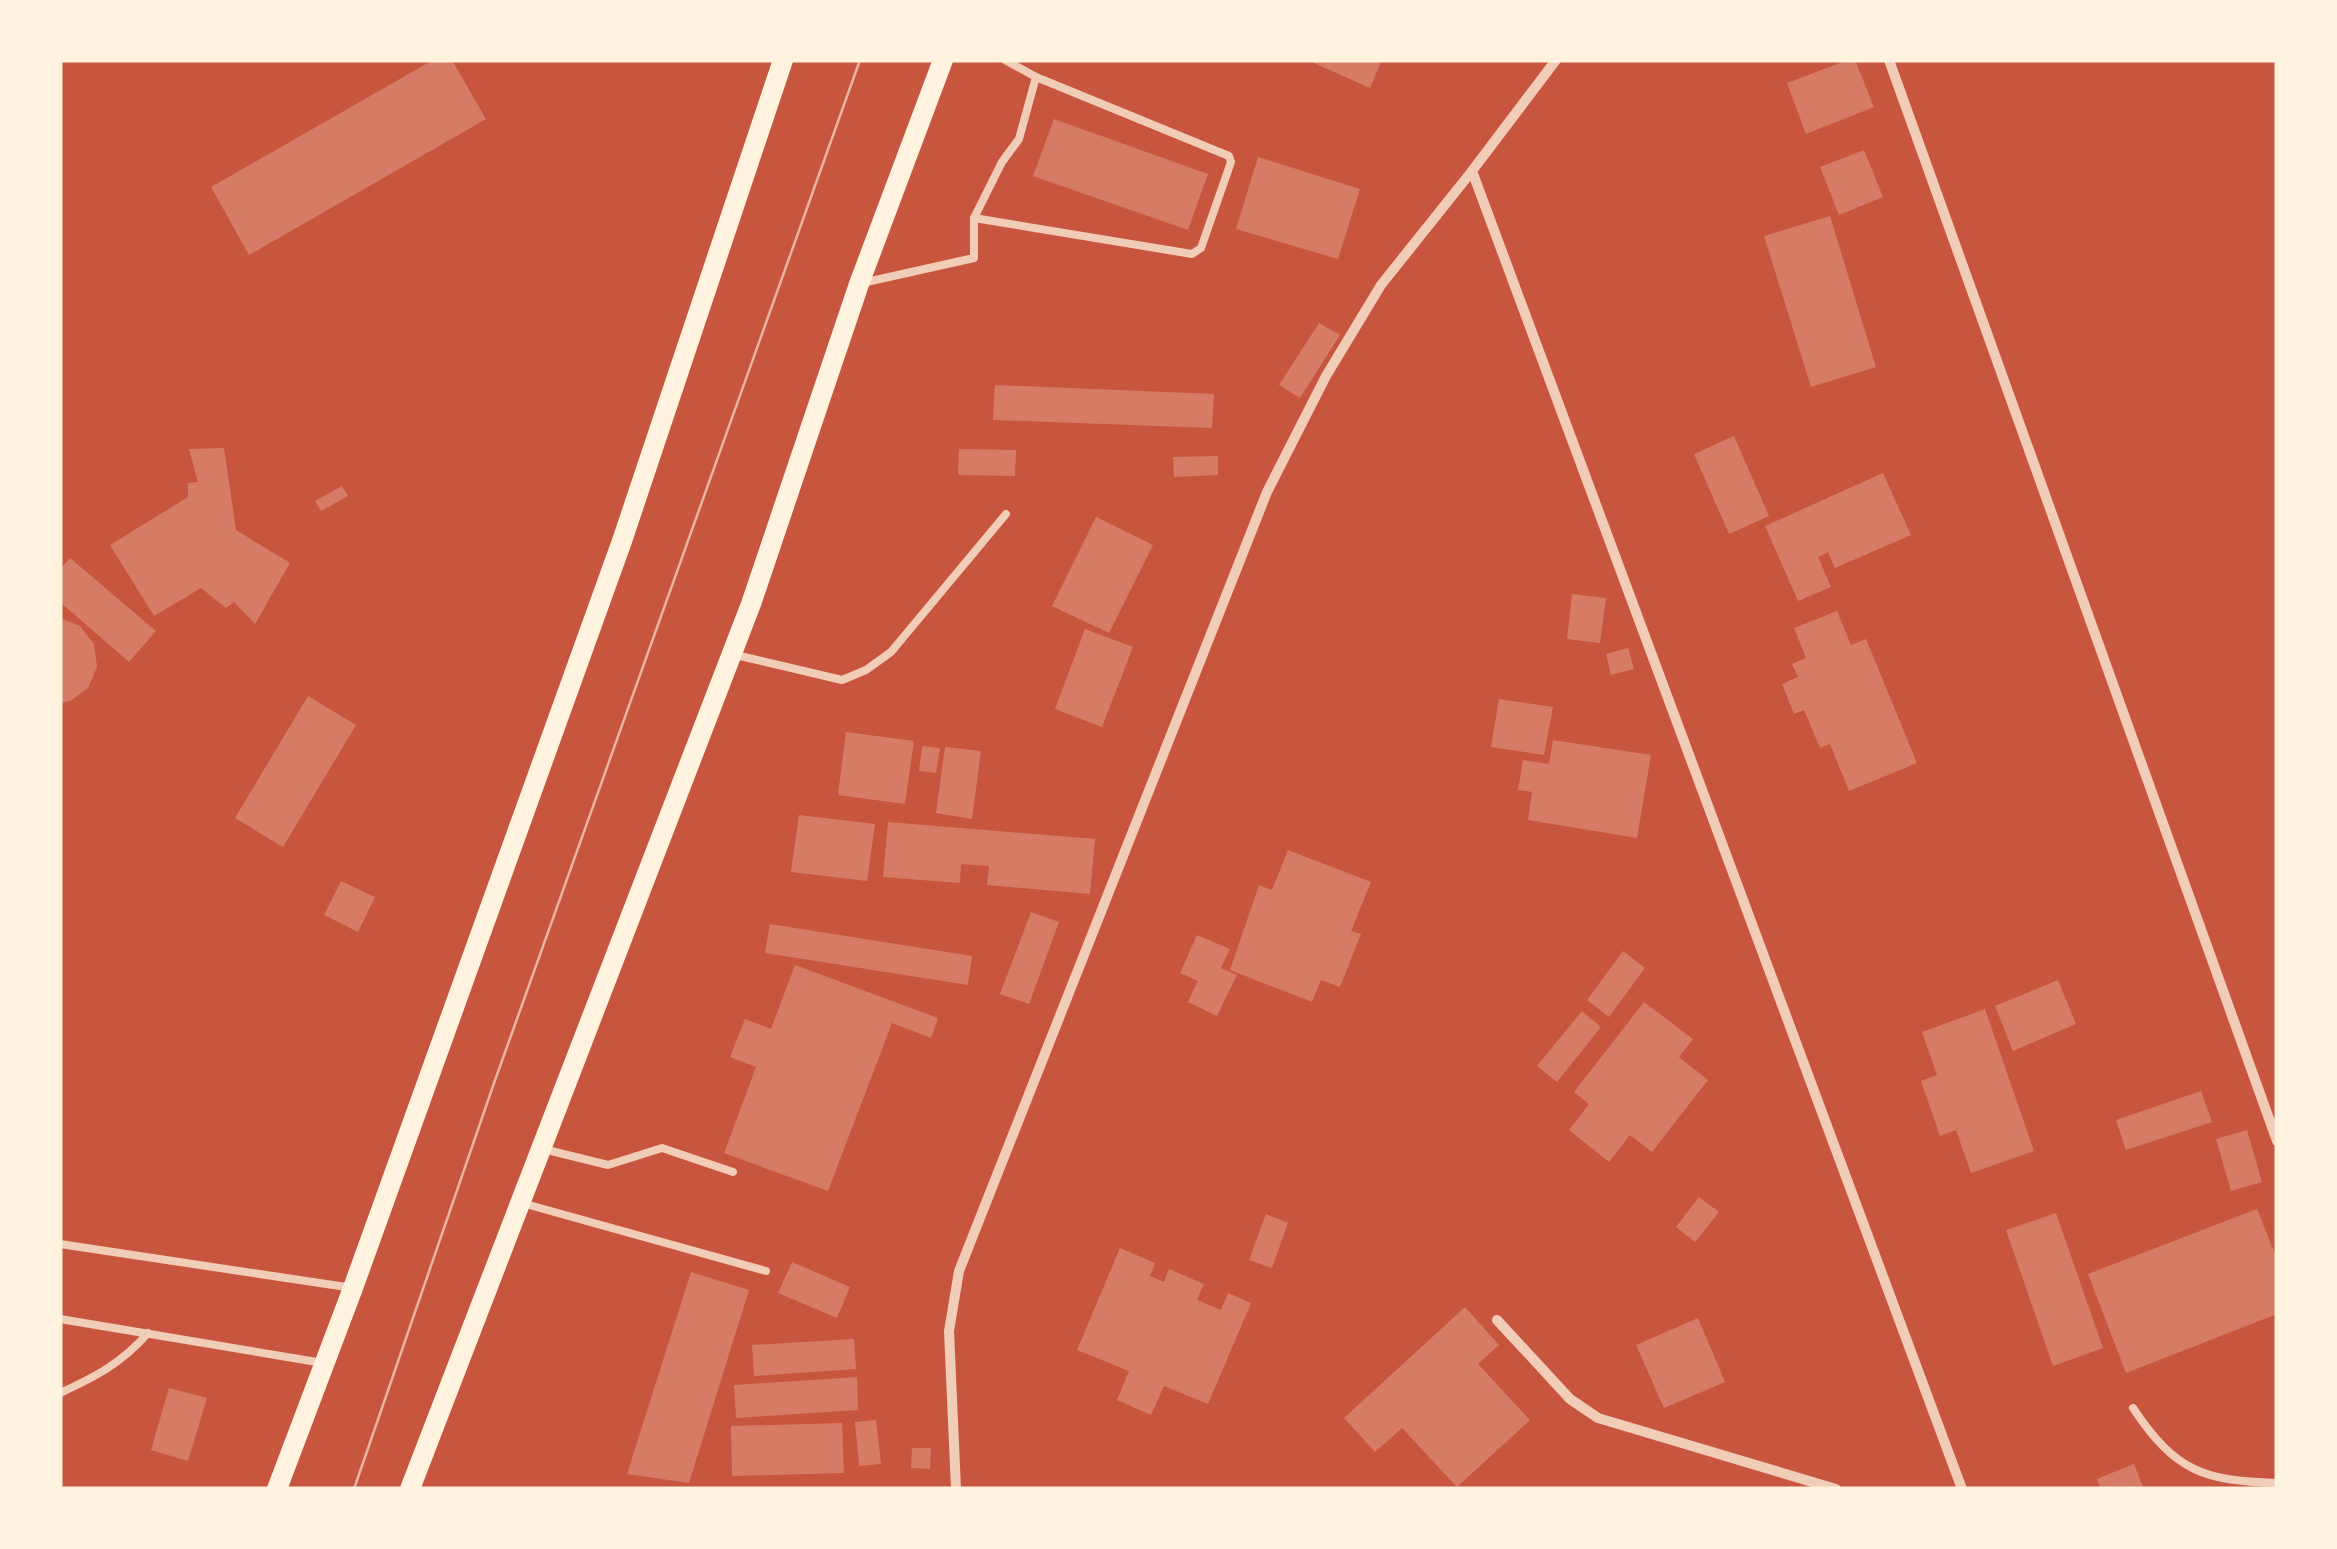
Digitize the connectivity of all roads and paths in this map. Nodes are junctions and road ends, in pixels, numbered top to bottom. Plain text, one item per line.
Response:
1 (782, 60) edge
2 (944, 60) edge
3 (1005, 60) edge
4 (1556, 60) edge
5 (1889, 60) edge
6 (1036, 77) junction
7 (1472, 170) junction
8 (974, 218) junction
9 (860, 284) junction
10 (1006, 514) dead end
11 (731, 654) junction
12 (2277, 1140) edge
13 (543, 1148) junction
14 (733, 1172) dead end
15 (522, 1203) junction
16 (60, 1244) edge
17 (766, 1271) dead end
18 (353, 1288) junction
19 (60, 1319) edge
20 (1497, 1320) dead end
21 (148, 1334) junction
22 (323, 1363) junction
23 (60, 1393) edge
24 (2133, 1408) dead end
25 (2277, 1483) edge
26 (277, 1489) edge
27 (410, 1489) edge
28 (956, 1489) edge
29 (1836, 1489) edge
30 (1962, 1489) edge

1 - 18 main road
2 - 9 main road
3 - 6 lane
4 - 7 street
5 - 12 street
6 - 8 lane
6 - 8 lane
7 - 28 street
7 - 30 street
8 - 9 lane
9 - 11 main road
10 - 11 lane
11 - 13 main road
13 - 14 lane
13 - 15 main road
15 - 17 lane
15 - 27 main road
16 - 18 lane
18 - 22 main road
19 - 21 lane
20 - 29 street
21 - 22 lane
21 - 23 lane
22 - 26 main road
24 - 25 lane

